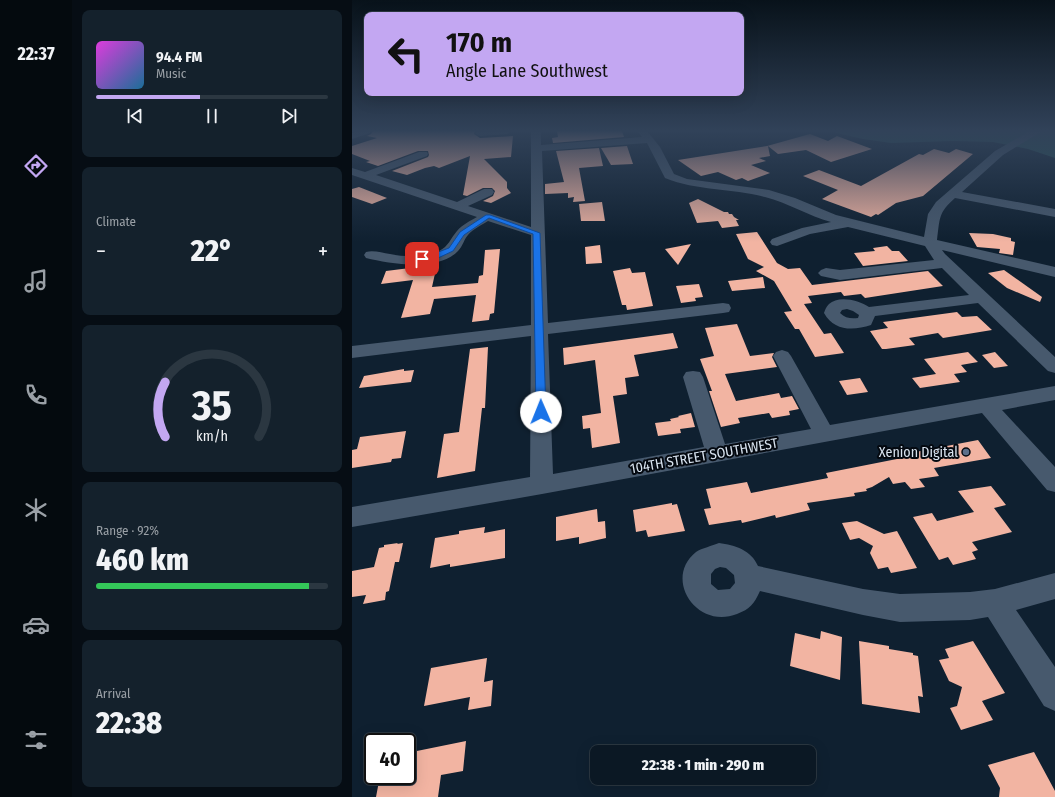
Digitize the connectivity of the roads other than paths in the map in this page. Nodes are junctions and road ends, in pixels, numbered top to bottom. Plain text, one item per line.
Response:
1 (386, 168) edge
2 (536, 168) edge
3 (665, 168) edge
4 (982, 168) edge
5 (352, 171) edge
6 (366, 176) junction
7 (488, 192) dead end
8 (954, 194) junction
9 (458, 206) junction
10 (1055, 213) edge
11 (488, 216) junction
12 (849, 223) junction
13 (536, 233) junction
14 (777, 242) dead end
15 (930, 242) junction
16 (371, 255) dead end
17 (945, 263) junction
18 (1055, 272) edge
19 (826, 273) dead end
20 (982, 298) junction
21 (723, 308) dead end
22 (866, 312) dead end
23 (708, 317) dead end
24 (540, 334) junction
25 (352, 352) edge
26 (782, 356) dead end
27 (1055, 367) edge
28 (693, 377) dead end
29 (1055, 393) edge
30 (987, 406) junction
31 (825, 435) junction
32 (717, 454) junction
33 (1055, 483) edge
34 (542, 485) junction
35 (352, 517) edge
36 (749, 577) dead end
37 (1055, 586) edge
38 (995, 602) junction
39 (1055, 695) edge

1 - 6 street
2 - 13 street
3 - 12 street
4 - 8 street
5 - 6 street
6 - 9 street
7 - 9 street
8 - 10 street
8 - 15 street
9 - 11 street
11 - 13 street
11 - 16 street
12 - 14 street
12 - 15 street
13 - 24 street
15 - 17 street
15 - 18 street
17 - 19 street
17 - 20 street
20 - 22 street
20 - 27 street
21 - 24 street
23 - 24 street
24 - 25 street
24 - 34 street
26 - 31 street
28 - 32 street
29 - 30 street, 104TH STREET SOUTHWEST
30 - 31 street, 104TH STREET SOUTHWEST
30 - 33 street
31 - 32 street, 104TH STREET SOUTHWEST
32 - 34 street, 104TH STREET SOUTHWEST
34 - 35 street, 104TH STREET SOUTHWEST
36 - 38 street
37 - 38 street
38 - 39 street

